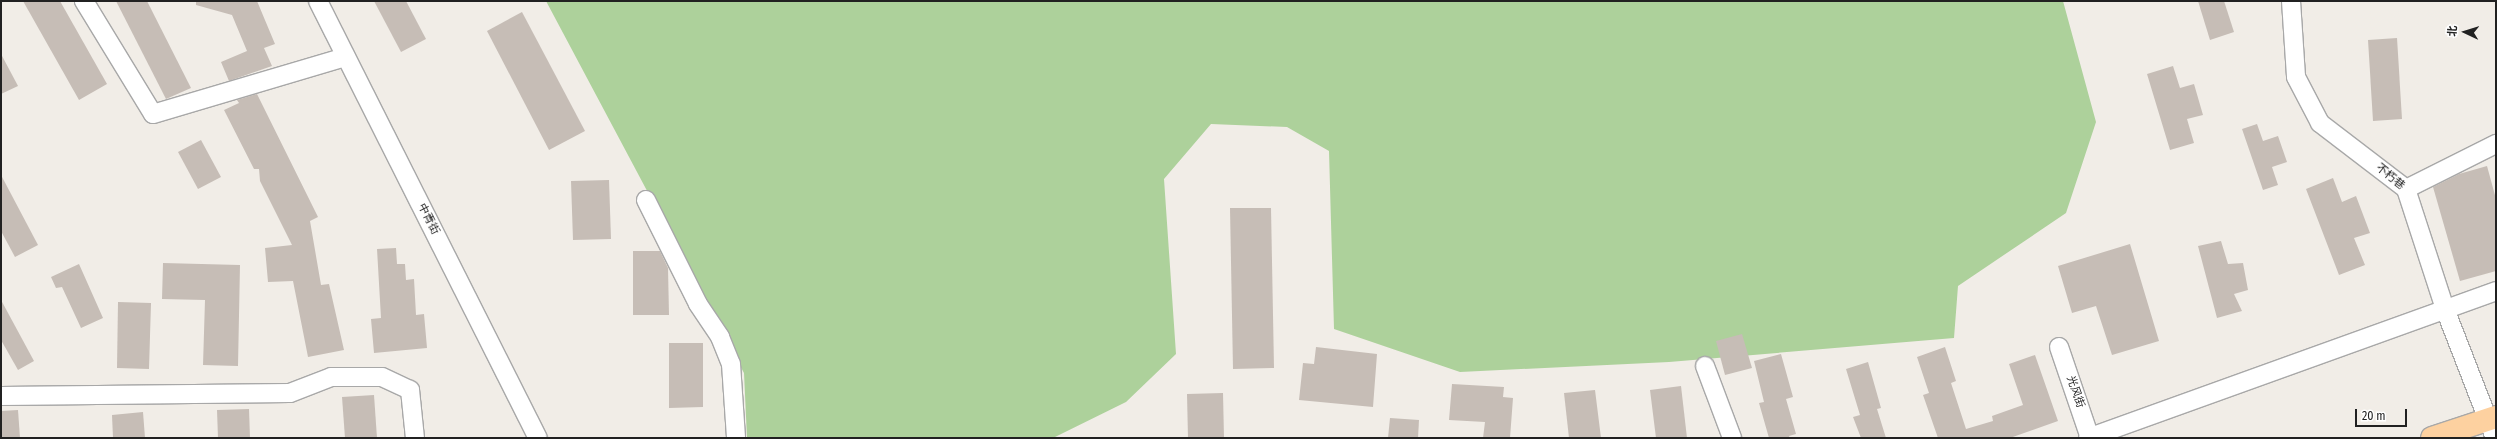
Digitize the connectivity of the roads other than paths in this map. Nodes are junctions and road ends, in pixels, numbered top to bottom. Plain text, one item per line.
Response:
1 (84, 1) edge
2 (318, 1) edge
3 (2291, 1) edge
4 (346, 57) junction
5 (2496, 144) edge
6 (2406, 189) junction
7 (646, 200) dead end
8 (2496, 291) edge
9 (2445, 309) junction
10 (2059, 346) dead end
11 (1705, 366) dead end
12 (1, 396) edge
13 (2493, 425) edge
14 (415, 438) edge
15 (538, 438) edge
16 (736, 438) edge
17 (1732, 438) edge
18 (2090, 438) edge
19 (2432, 438) edge

1 - 4 street
2 - 4 street, 中青街
3 - 6 street, 不朽巷
4 - 15 street, 中青街
5 - 6 street
6 - 9 street, 不朽巷
7 - 16 street
8 - 9 street
9 - 13 street, 不朽巷
9 - 18 street
10 - 18 street, 光风街
11 - 17 street
12 - 14 street
13 - 19 main road

